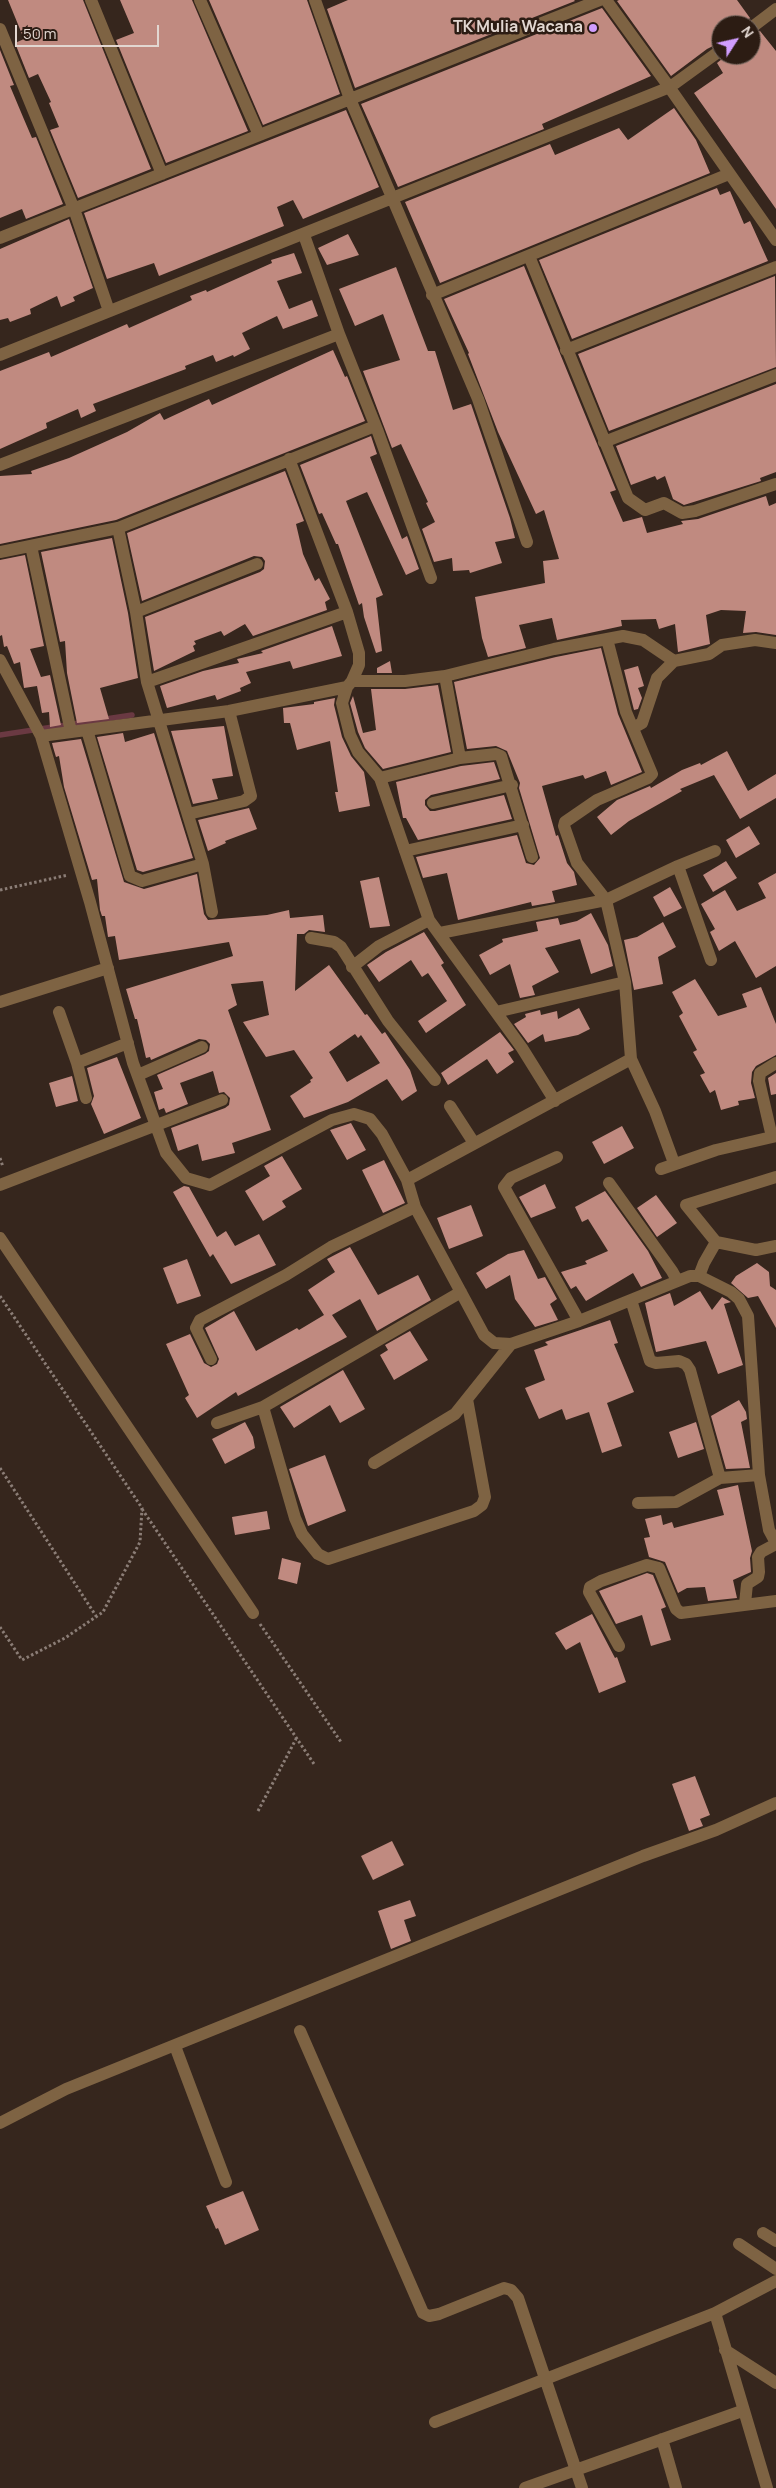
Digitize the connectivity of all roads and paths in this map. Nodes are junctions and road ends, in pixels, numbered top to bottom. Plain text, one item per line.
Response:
1 (91, 0) edge
2 (200, 0) edge
3 (600, 0) edge
4 (606, 0) edge
5 (769, 0) edge
6 (320, 1) edge
7 (776, 9) edge
8 (761, 20) edge
9 (0, 29) edge
10 (711, 57) edge
11 (670, 87) junction
12 (350, 100) junction
13 (259, 136) junction
14 (162, 174) junction
15 (729, 174) junction
16 (393, 196) junction
17 (74, 209) junction
18 (304, 235) junction
19 (0, 238) edge
20 (776, 240) edge
21 (529, 256) junction
22 (776, 267) edge
23 (432, 294) junction
24 (109, 311) junction
25 (339, 334) junction
26 (566, 350) junction
27 (0, 355) edge
28 (776, 375) edge
29 (375, 426) junction
30 (604, 442) junction
31 (290, 459) junction
32 (0, 465) edge
33 (776, 484) edge
34 (118, 528) junction
35 (527, 542) dead end
36 (31, 546) junction
37 (0, 552) edge
38 (257, 564) dead end
39 (431, 578) dead end
40 (136, 612) junction
41 (347, 612) junction
42 (606, 639) junction
43 (776, 643) edge
44 (0, 660) edge
45 (674, 661) junction
46 (444, 676) junction
47 (147, 682) junction
48 (350, 684) junction
49 (229, 711) junction
50 (159, 719) junction
51 (70, 726) junction
52 (633, 728) junction
53 (38, 730) junction
54 (87, 730) junction
55 (460, 758) junction
56 (380, 778) junction
57 (512, 785) junction
58 (433, 803) dead end
59 (188, 814) junction
60 (523, 825) junction
61 (405, 851) junction
62 (715, 851) dead end
63 (532, 857) dead end
64 (203, 864) junction
65 (678, 866) junction
66 (82, 872) junction
67 (0, 890) edge
68 (606, 900) junction
69 (212, 912) dead end
70 (429, 920) junction
71 (440, 933) junction
72 (311, 938) dead end
73 (711, 960) dead end
74 (352, 967) junction
75 (108, 968) junction
76 (625, 982) junction
77 (0, 1002) edge
78 (58, 1012) dead end
79 (496, 1012) junction
80 (128, 1043) junction
81 (202, 1047) dead end
82 (631, 1059) junction
83 (77, 1063) junction
84 (776, 1064) edge
85 (138, 1075) junction
86 (435, 1080) dead end
87 (86, 1098) dead end
88 (222, 1100) dead end
89 (555, 1101) junction
90 (450, 1106) dead end
91 (155, 1121) junction
92 (774, 1137) edge
93 (474, 1143) junction
94 (557, 1157) dead end
95 (679, 1162) junction
96 (661, 1169) dead end
97 (776, 1177) edge
98 (407, 1180) junction
99 (610, 1183) dead end
100 (0, 1185) edge
101 (415, 1207) junction
102 (0, 1238) edge
103 (716, 1242) junction
104 (776, 1246) edge
105 (699, 1276) junction
106 (677, 1280) junction
107 (461, 1292) junction
108 (0, 1296) edge
109 (631, 1300) junction
110 (579, 1321) junction
111 (511, 1344) junction
112 (211, 1359) dead end
113 (467, 1399) junction
114 (263, 1407) junction
115 (217, 1423) dead end
116 (374, 1463) dead end
117 (0, 1468) edge
118 (760, 1475) junction
119 (720, 1478) junction
120 (638, 1503) dead end
121 (142, 1508) junction
122 (776, 1544) edge
123 (776, 1601) edge
124 (745, 1604) junction
125 (253, 1613) joint
126 (96, 1616) junction
127 (0, 1627) edge
128 (619, 1646) dead end
129 (296, 1739) junction
130 (341, 1742) dead end
131 (314, 1764) dead end
132 (776, 1803) edge
133 (258, 1811) dead end
134 (300, 2031) dead end
135 (176, 2046) junction
136 (0, 2123) edge
137 (226, 2182) dead end
138 (763, 2234) dead end
139 (776, 2241) edge
140 (739, 2244) dead end
141 (776, 2269) edge
142 (776, 2282) edge
143 (715, 2313) junction
144 (725, 2350) junction
145 (546, 2380) junction
146 (776, 2384) edge
147 (742, 2411) junction
148 (436, 2422) dead end
149 (662, 2439) junction
150 (575, 2468) junction
151 (525, 2488) edge
152 (582, 2488) edge
153 (676, 2488) edge
154 (767, 2488) edge

1 - 14 street
2 - 13 street
3 - 12 street
4 - 11 street
5 - 7 street
6 - 12 street
7 - 8 street
9 - 17 street
10 - 11 street
11 - 15 street
11 - 16 street
12 - 13 street
12 - 16 street
13 - 14 street
14 - 17 street
15 - 20 street
15 - 21 street
16 - 18 street
16 - 23 street
17 - 19 street
17 - 24 street
18 - 24 street
18 - 25 street
21 - 23 street
21 - 26 street
22 - 26 street
23 - 35 street
24 - 27 street
25 - 29 street
25 - 32 street
26 - 30 street
28 - 30 street
29 - 31 street
29 - 39 street
30 - 33 street
31 - 34 street
31 - 41 street
34 - 36 street
34 - 40 street
36 - 37 street
36 - 51 street
38 - 40 street
40 - 47 street
41 - 47 street
41 - 48 street
42 - 45 street
42 - 46 street
42 - 52 street
43 - 45 street
44 - 53 street
45 - 52 street
46 - 48 street
46 - 55 street
47 - 50 street
48 - 49 street
48 - 56 street
49 - 50 street
49 - 59 street
50 - 54 street
50 - 59 street
51 - 53 street
51 - 54 street
52 - 68 street
53 - 66 street
54 - 64 street
55 - 56 street
55 - 57 street
56 - 61 street
57 - 58 street
57 - 60 street
59 - 64 street
60 - 61 street
60 - 63 street
61 - 70 street
62 - 65 street
64 - 69 street
65 - 68 street
65 - 73 street
66 - 67 path
66 - 75 street
68 - 71 street
68 - 76 street
70 - 71 street
70 - 74 street
71 - 79 street
72 - 74 street
74 - 86 street
75 - 77 street
75 - 80 street
76 - 79 street
76 - 82 street
78 - 83 street
79 - 89 street
80 - 83 street
80 - 85 street
81 - 85 street
82 - 89 street
82 - 95 street
83 - 87 street
84 - 92 street
85 - 91 street
88 - 91 street
89 - 93 street
90 - 93 street
91 - 98 street
91 - 100 street
92 - 95 street
93 - 98 street
94 - 110 street
95 - 96 street
97 - 103 street
98 - 101 street
99 - 106 street
101 - 107 street
101 - 112 street
102 - 125 street
103 - 104 street
103 - 105 street
105 - 106 street
105 - 118 street
106 - 109 street
107 - 111 street
107 - 114 street
108 - 121 path
109 - 110 street
109 - 119 street
110 - 111 street
111 - 113 street
113 - 114 street
113 - 116 street
114 - 115 street
117 - 126 path
118 - 119 street
118 - 122 street
119 - 120 street
121 - 126 path
121 - 129 path
122 - 124 street
123 - 124 street
124 - 128 street
125 - 130 path
126 - 127 path
129 - 131 path
129 - 133 path
132 - 135 street
134 - 145 street
135 - 136 street
135 - 137 street
138 - 139 street
140 - 141 street
142 - 143 street
143 - 144 street
143 - 145 street
144 - 146 street
144 - 147 street
145 - 148 street
145 - 150 street
147 - 149 street
147 - 154 street
149 - 150 street
149 - 153 street
150 - 151 street
150 - 152 street

